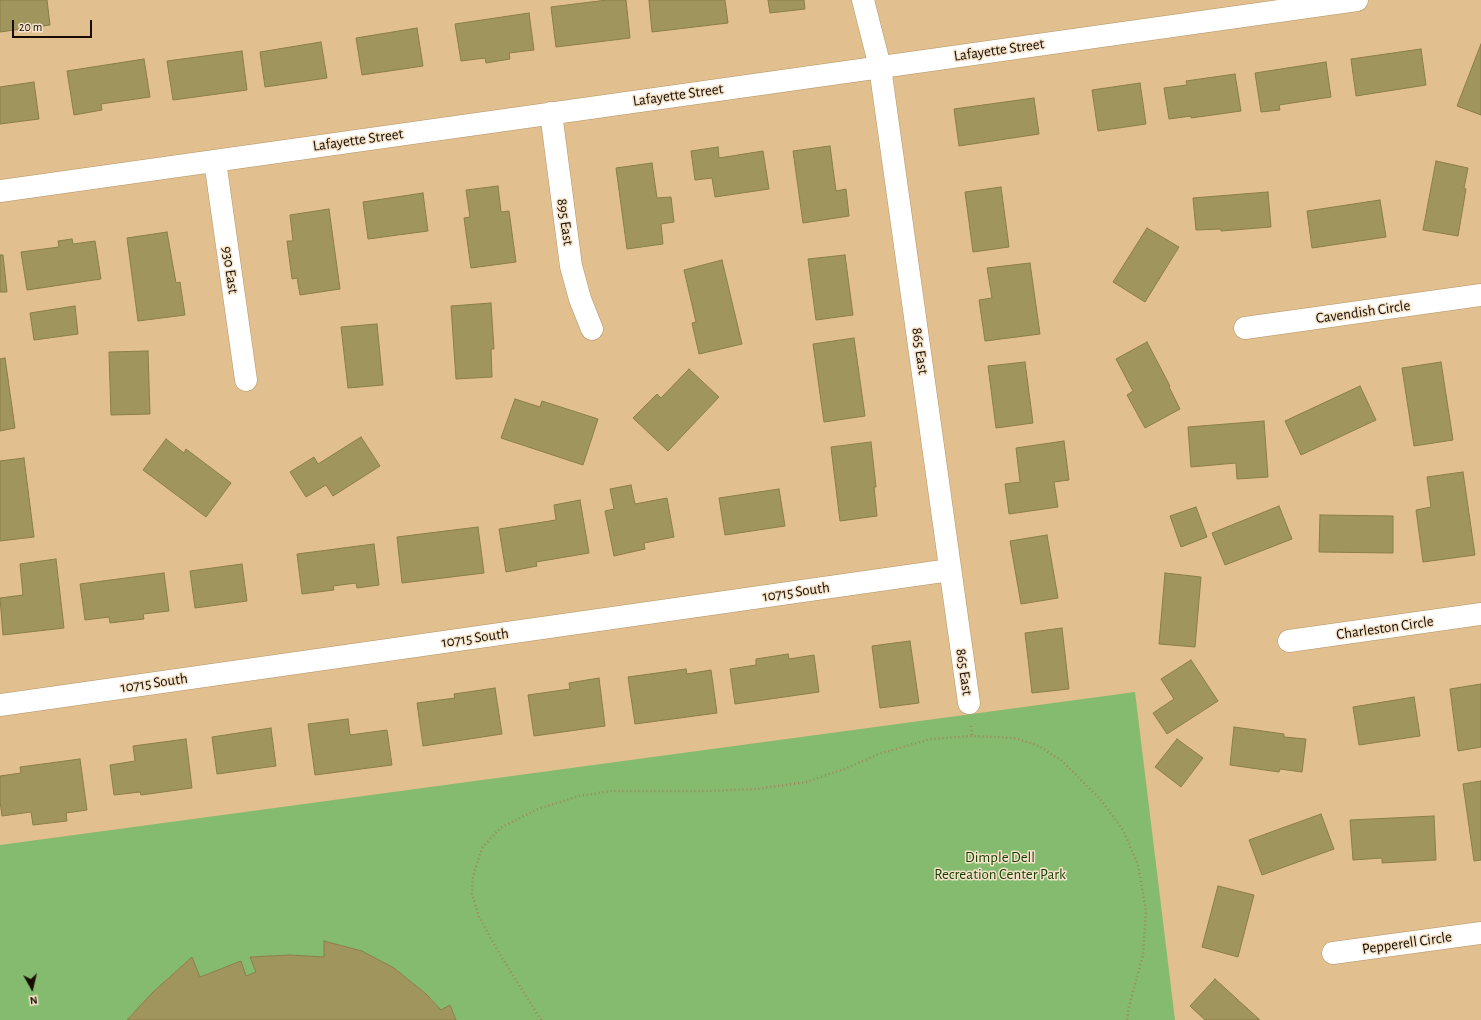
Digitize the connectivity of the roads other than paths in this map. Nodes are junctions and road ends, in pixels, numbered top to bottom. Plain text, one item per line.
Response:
1 (863, 0) edge
2 (1357, 0) edge
3 (880, 67) junction
4 (551, 113) junction
5 (215, 160) junction
6 (0, 191) edge
7 (1481, 295) edge
8 (1245, 328) dead end
9 (592, 329) dead end
10 (246, 380) dead end
11 (950, 570) junction
12 (1481, 614) edge
13 (1289, 641) dead end
14 (969, 703) dead end
15 (0, 705) edge
16 (1481, 933) edge
17 (1333, 953) dead end

1 - 3 street, 865 East
2 - 3 street, Lafayette Street
3 - 4 street, Lafayette Street
3 - 11 street, 865 East
4 - 5 street, Lafayette Street
4 - 9 street, 895 East
5 - 6 street, Lafayette Street
5 - 10 street, 930 East
7 - 8 street, Cavendish Circle
11 - 14 street, 865 East
11 - 15 street, 10715 South
12 - 13 street, Charleston Circle
16 - 17 street, Pepperell Circle

